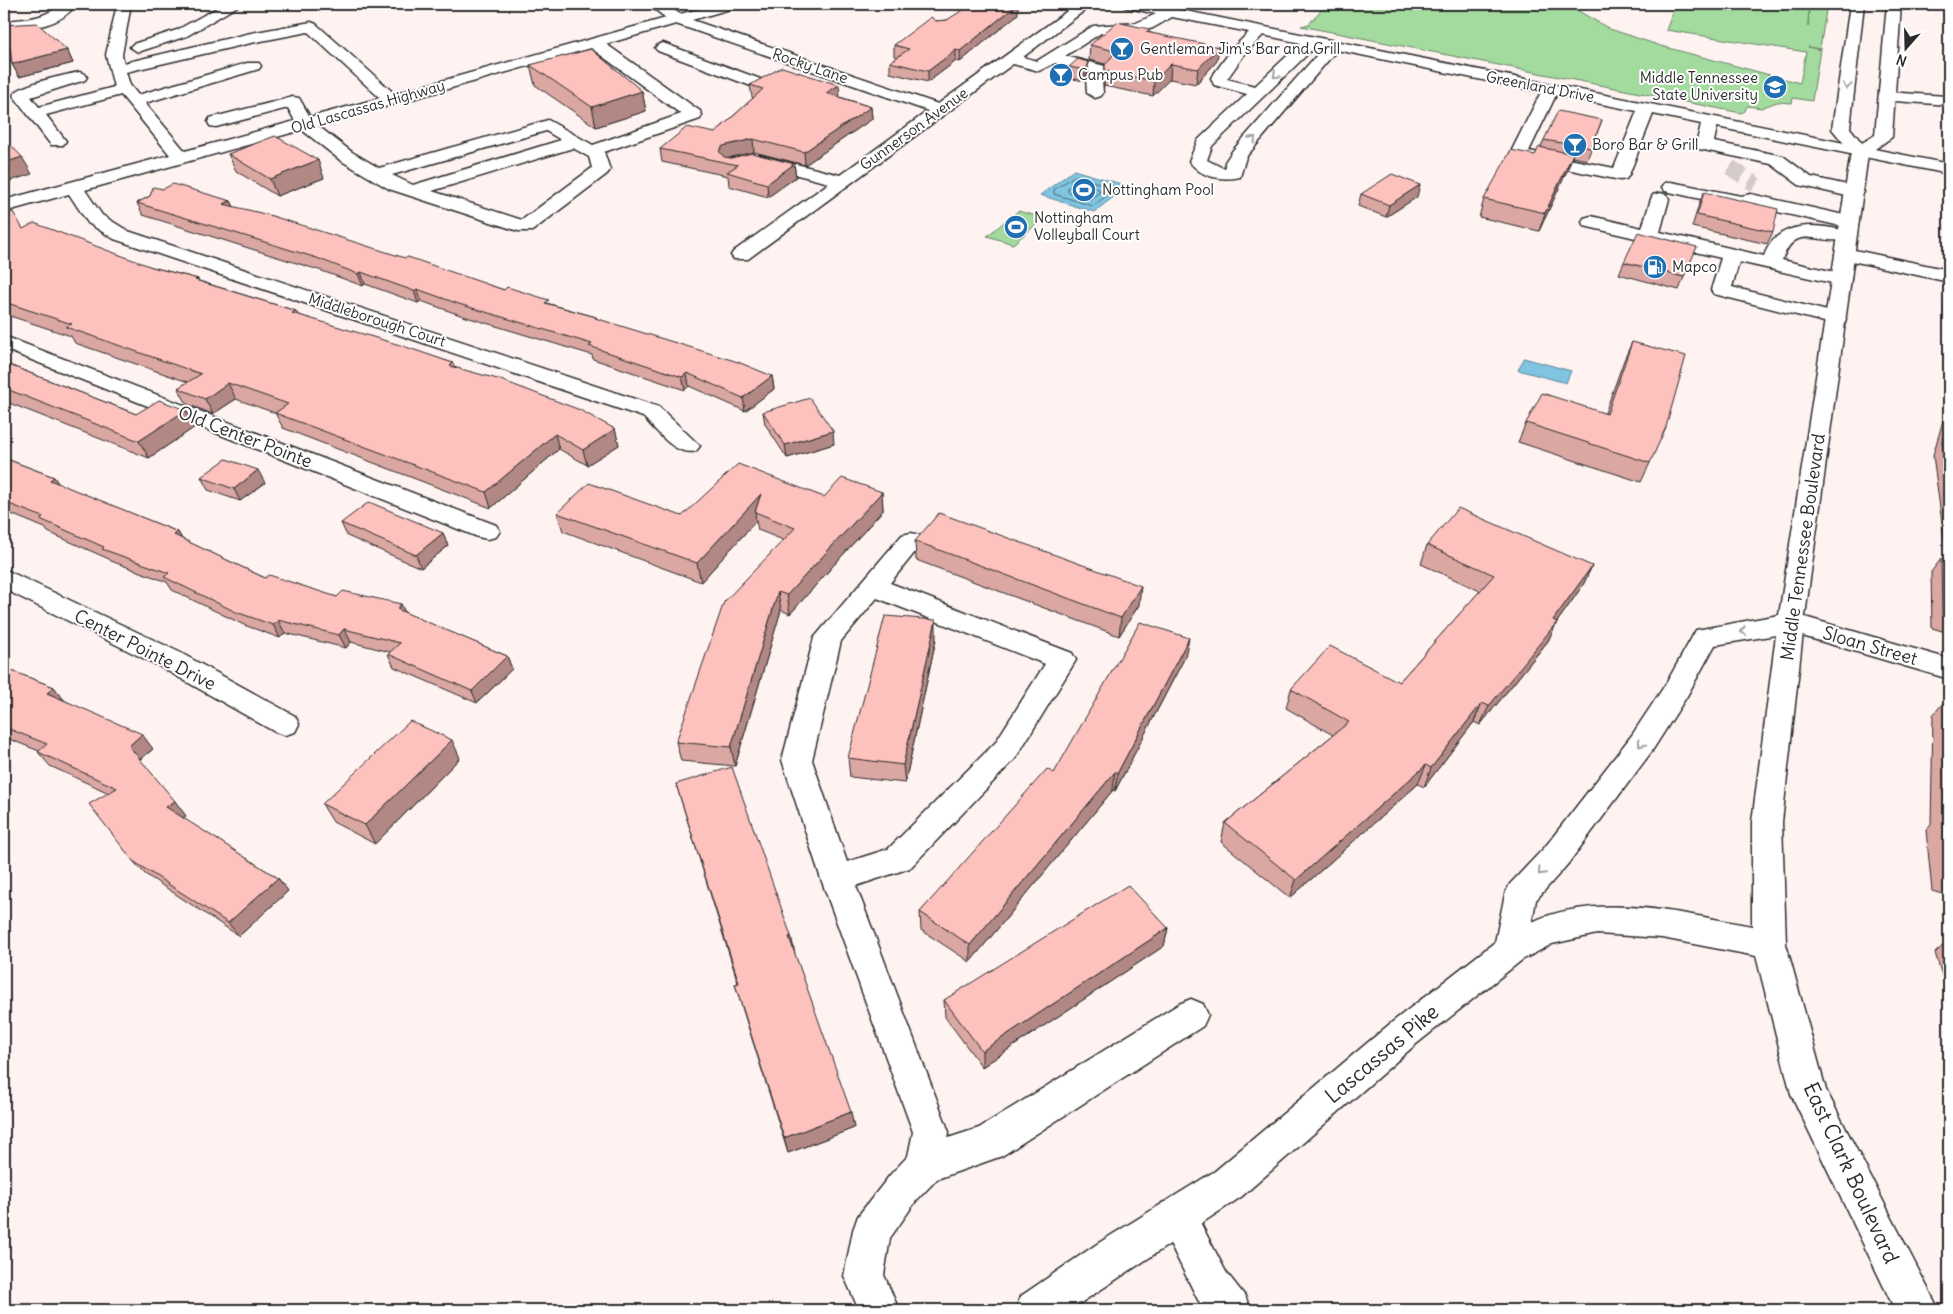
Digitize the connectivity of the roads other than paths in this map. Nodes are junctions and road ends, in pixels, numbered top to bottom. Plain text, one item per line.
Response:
1 (71, 4) edge
2 (124, 4) edge
3 (234, 4) edge
4 (655, 4) edge
5 (732, 4) edge
6 (1086, 4) edge
7 (1130, 4) edge
8 (1188, 4) edge
9 (1857, 4) edge
10 (1894, 4) edge
11 (41, 6) dead end
12 (1169, 12) junction
13 (1199, 18) junction
14 (679, 20) junction
15 (4, 25) edge
16 (1260, 31) junction
17 (731, 39) junction
18 (1037, 40) junction
19 (1312, 41) junction
20 (595, 44) junction
21 (1333, 46) junction
22 (1069, 47) junction
23 (663, 48) dead end
24 (115, 52) junction
25 (691, 58) junction
26 (1010, 59) junction
27 (1046, 62) junction
28 (253, 66) dead end
29 (118, 70) junction
30 (1026, 75) dead end
31 (79, 77) dead end
32 (757, 83) edge
33 (1551, 89) junction
34 (1259, 92) junction
35 (1095, 93) dead end
36 (129, 95) junction
37 (1948, 96) edge
38 (1886, 97) junction
39 (392, 100) junction
40 (1647, 108) junction
41 (941, 110) junction
42 (35, 113) junction
43 (1710, 121) junction
44 (216, 122) dead end
45 (305, 124) junction
46 (57, 141) dead end
47 (574, 142) junction
48 (1705, 145) junction
49 (591, 151) junction
50 (1860, 152) junction
51 (182, 159) junction
52 (739, 162) edge
53 (1751, 163) tunnel mouth
54 (1730, 167) tunnel mouth
55 (1949, 170) edge
56 (377, 174) junction
57 (843, 181) junction
58 (1805, 182) junction
59 (1756, 185) tunnel mouth
60 (74, 187) junction
61 (1782, 188) tunnel mouth
62 (412, 191) junction
63 (1854, 192) junction
64 (4, 206) edge
65 (1798, 210) junction
66 (1591, 222) dead end
67 (1650, 235) junction
68 (1848, 238) junction
69 (1732, 254) junction
70 (741, 255) dead end
71 (1781, 265) junction
72 (1949, 276) edge
73 (1842, 279) junction
74 (1782, 306) junction
75 (1836, 319) junction
76 (4, 342) edge
77 (688, 446) dead end
78 (487, 531) dead end
79 (911, 541) dead end
80 (4, 578) edge
81 (872, 586) junction
82 (1791, 623) junction
83 (1949, 669) edge
84 (286, 724) dead end
85 (837, 879) junction
86 (1769, 944) junction
87 (1510, 950) junction
88 (1190, 1016) dead end
89 (925, 1165) junction
90 (1176, 1217) junction
91 (879, 1310) edge
92 (1035, 1310) edge
93 (1231, 1310) edge
94 (1919, 1310) edge

1 - 11 street
1 - 15 street
2 - 24 street
3 - 24 street
4 - 14 street, Rocky Lane
5 - 14 street, Old Lascassas Highway
6 - 18 street, Gunnerson Avenue
7 - 12 street, Greenland Drive
8 - 13 street
9 -> 50 street
10 - 38 street
12 - 13 street, Greenland Drive
12 - 22 street
13 - 16 street, Greenland Drive
14 - 17 street, Rocky Lane
14 - 20 street, Old Lascassas Highway
16 - 19 street, Greenland Drive
16 - 34 street
17 - 25 street
17 - 41 street, Rocky Lane
18 - 22 street
18 - 26 street, Gunnerson Avenue
19 - 21 street, Greenland Drive
19 -> 34 street
20 - 39 street, Old Lascassas Highway
20 - 49 street
21 - 33 street, Greenland Drive
34 -> 21 street
22 - 27 street
23 - 25 street
24 - 29 street
25 - 32 street
26 - 27 street
26 - 41 street, Gunnerson Avenue
27 - 30 street
27 - 35 street
28 - 36 street
29 - 36 street
29 - 39 street
31 - 42 street
33 - 40 street, Greenland Drive
33 - 40 street
36 - 42 street
36 - 51 street
37 - 38 street
38 - 50 street
39 - 45 street, Old Lascassas Highway
40 - 43 street, Greenland Drive
41 - 57 street, Gunnerson Avenue
42 - 46 street
43 - 48 street
43 - 50 street, Greenland Drive
44 - 45 street
45 - 51 street, Old Lascassas Highway
45 - 56 street
47 - 49 street
47 - 56 street
47 - 62 street
48 - 53 street
48 - 54 street
48 - 58 street
49 - 62 street
50 - 55 street, Greenland Drive
50 - 63 street, Middle Tennessee Boulevard
51 - 60 street, Old Lascassas Highway
52 - 57 street
56 - 62 street
57 - 70 street, Gunnerson Avenue
58 - 63 street
58 - 65 street
59 - 65 street
60 - 64 street, Old Lascassas Highway
60 - 77 street, Middleborough Court
61 - 65 street
63 - 68 street, Middle Tennessee Boulevard
65 - 67 street
65 - 68 street
66 - 67 street
67 - 69 street
68 - 71 street
68 - 72 street
68 - 73 street, Middle Tennessee Boulevard
69 - 71 street
69 - 74 street
71 - 73 street
71 - 74 street
73 - 75 street, Middle Tennessee Boulevard
74 - 75 street
75 - 82 street, Middle Tennessee Boulevard
76 - 78 street, Old Center Pointe
79 - 81 street
80 - 84 street, Center Pointe Drive
81 - 85 street
81 - 85 street
82 - 83 street, Sloan Street
82 - 86 street, Middle Tennessee Boulevard
82 -> 87 street
85 - 89 street
86 - 87 street, Lascassas Pike
86 - 94 street, East Clark Boulevard
87 - 90 street, Lascassas Pike
88 - 89 street
89 - 91 street
90 - 92 street, Lascassas Pike
90 - 93 street

